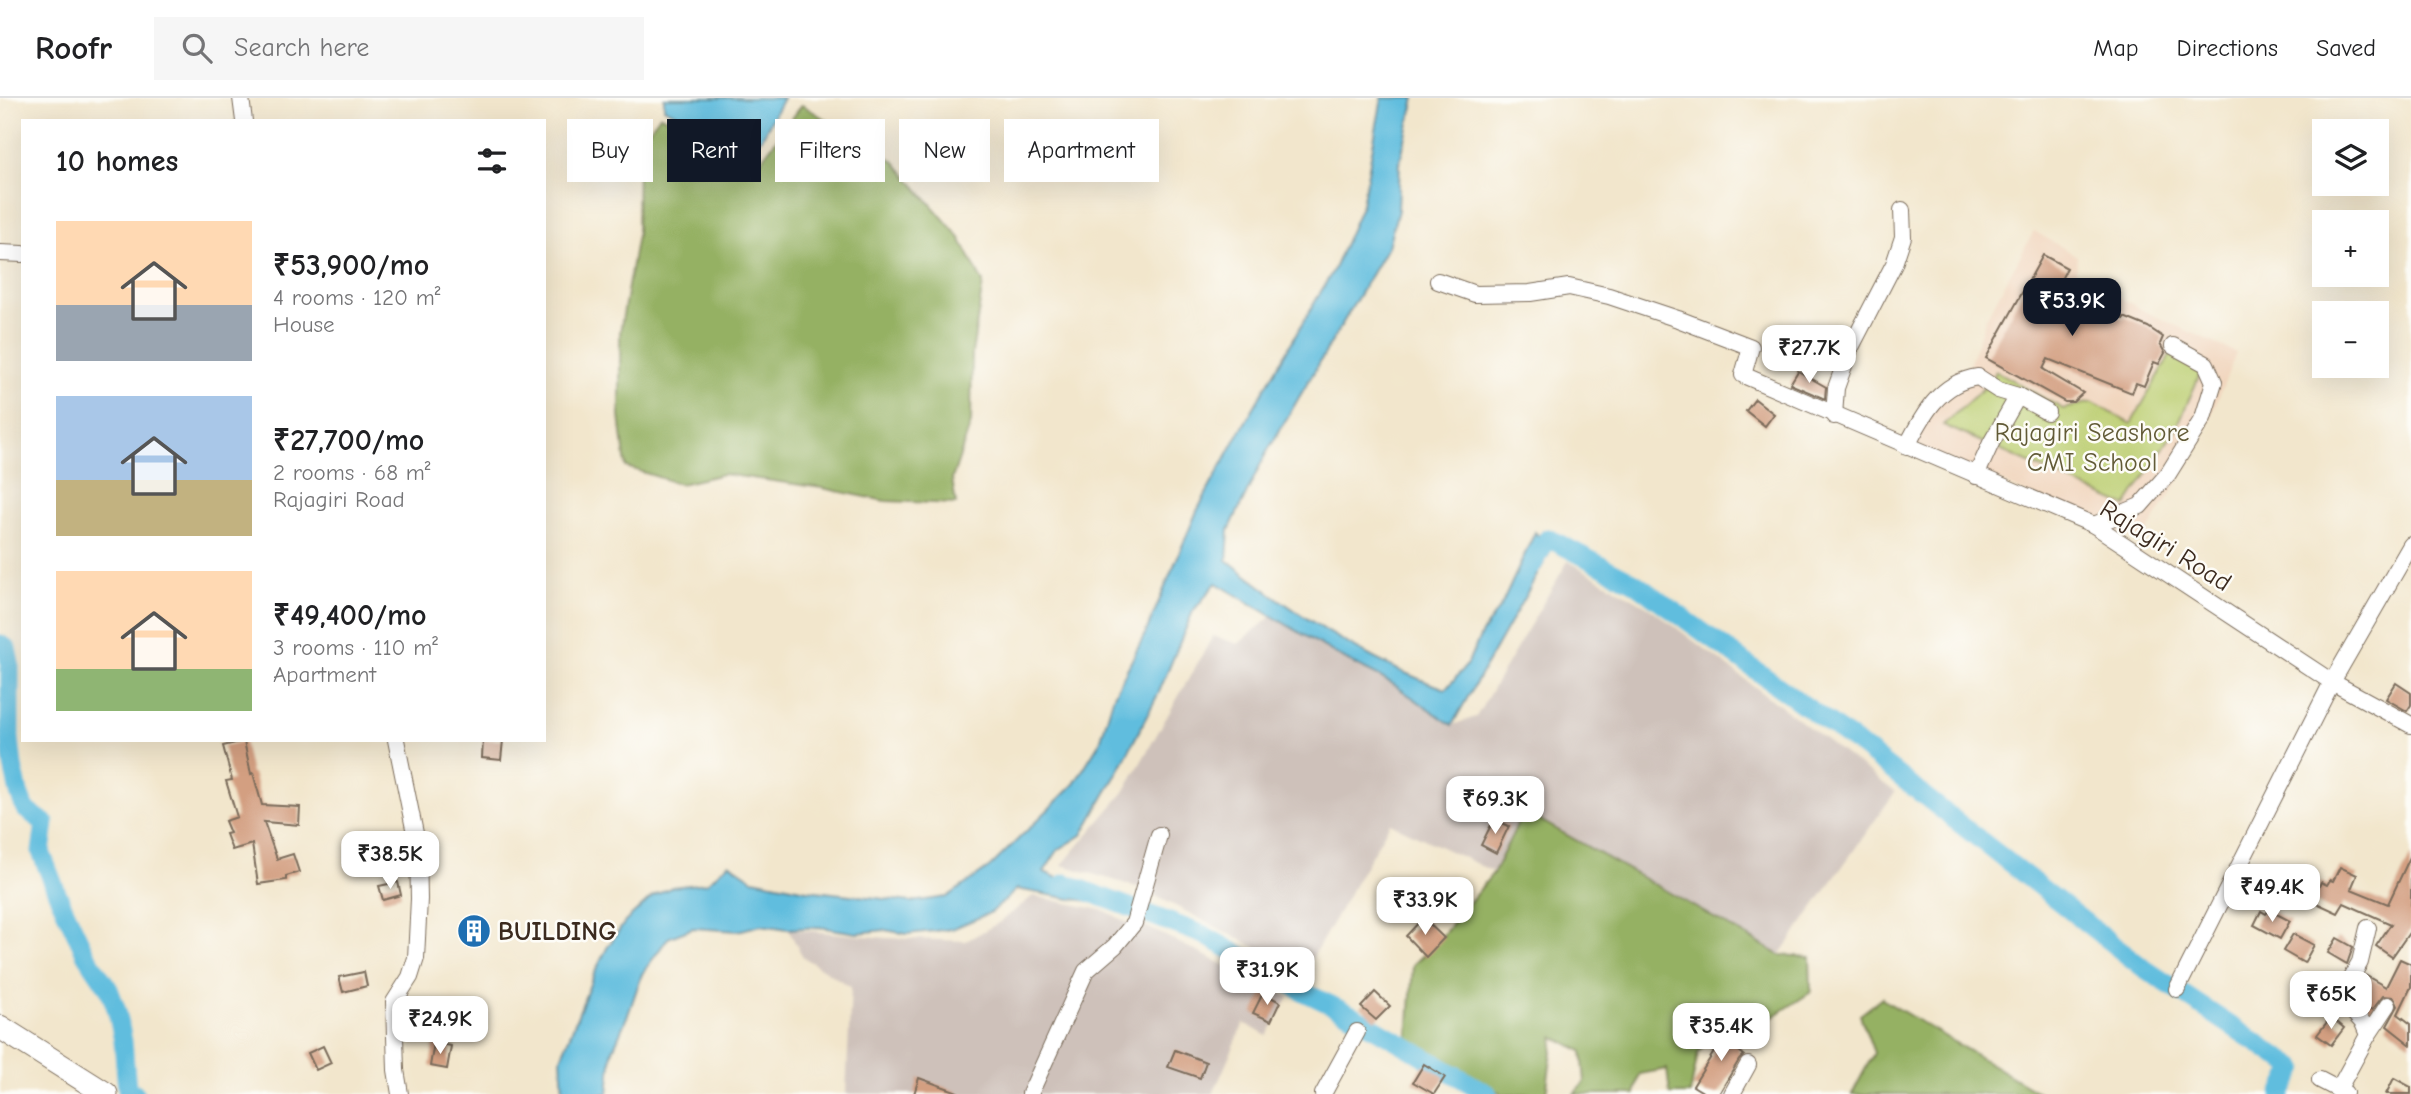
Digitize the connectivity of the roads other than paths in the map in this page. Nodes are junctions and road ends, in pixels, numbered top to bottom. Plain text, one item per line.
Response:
1 (241, 98) edge
2 (244, 119) edge
3 (1902, 210) dead end
4 (0, 253) edge
5 (21, 254) edge
6 (1438, 281) dead end
7 (2173, 346) dead end
8 (2018, 396) junction
9 (2047, 412) dead end
10 (1834, 416) junction
11 (1907, 446) junction
12 (1976, 476) junction
13 (2094, 525) junction
14 (2411, 545) edge
15 (2332, 682) junction
16 (2411, 725) edge
17 (396, 742) edge
18 (1159, 835) dead end
19 (2368, 928) dead end
20 (2177, 989) dead end
21 (2388, 1005) dead end
22 (0, 1027) edge
23 (1357, 1032) dead end
24 (2368, 1035) junction
25 (1748, 1065) dead end
26 (2319, 1080) dead end
27 (2343, 1092) edge
28 (106, 1094) edge
29 (400, 1094) edge
30 (1030, 1094) edge
31 (1323, 1094) edge
32 (1732, 1094) edge

1 - 2 street
3 - 10 street
4 - 5 street
6 - 10 street, Rajagiri Road
7 - 13 street
8 - 9 street
8 - 11 street
8 - 12 street
10 - 11 street, Rajagiri Road
11 - 12 street, Rajagiri Road
12 - 13 street, Rajagiri Road
13 - 15 street, Rajagiri Road
14 - 15 street
15 - 16 street, Rajagiri Road
15 - 20 street
17 - 29 street
18 - 30 street
19 - 24 street
21 - 24 street
22 - 28 main road
23 - 31 street
24 - 27 street
25 - 32 street
26 - 27 street

